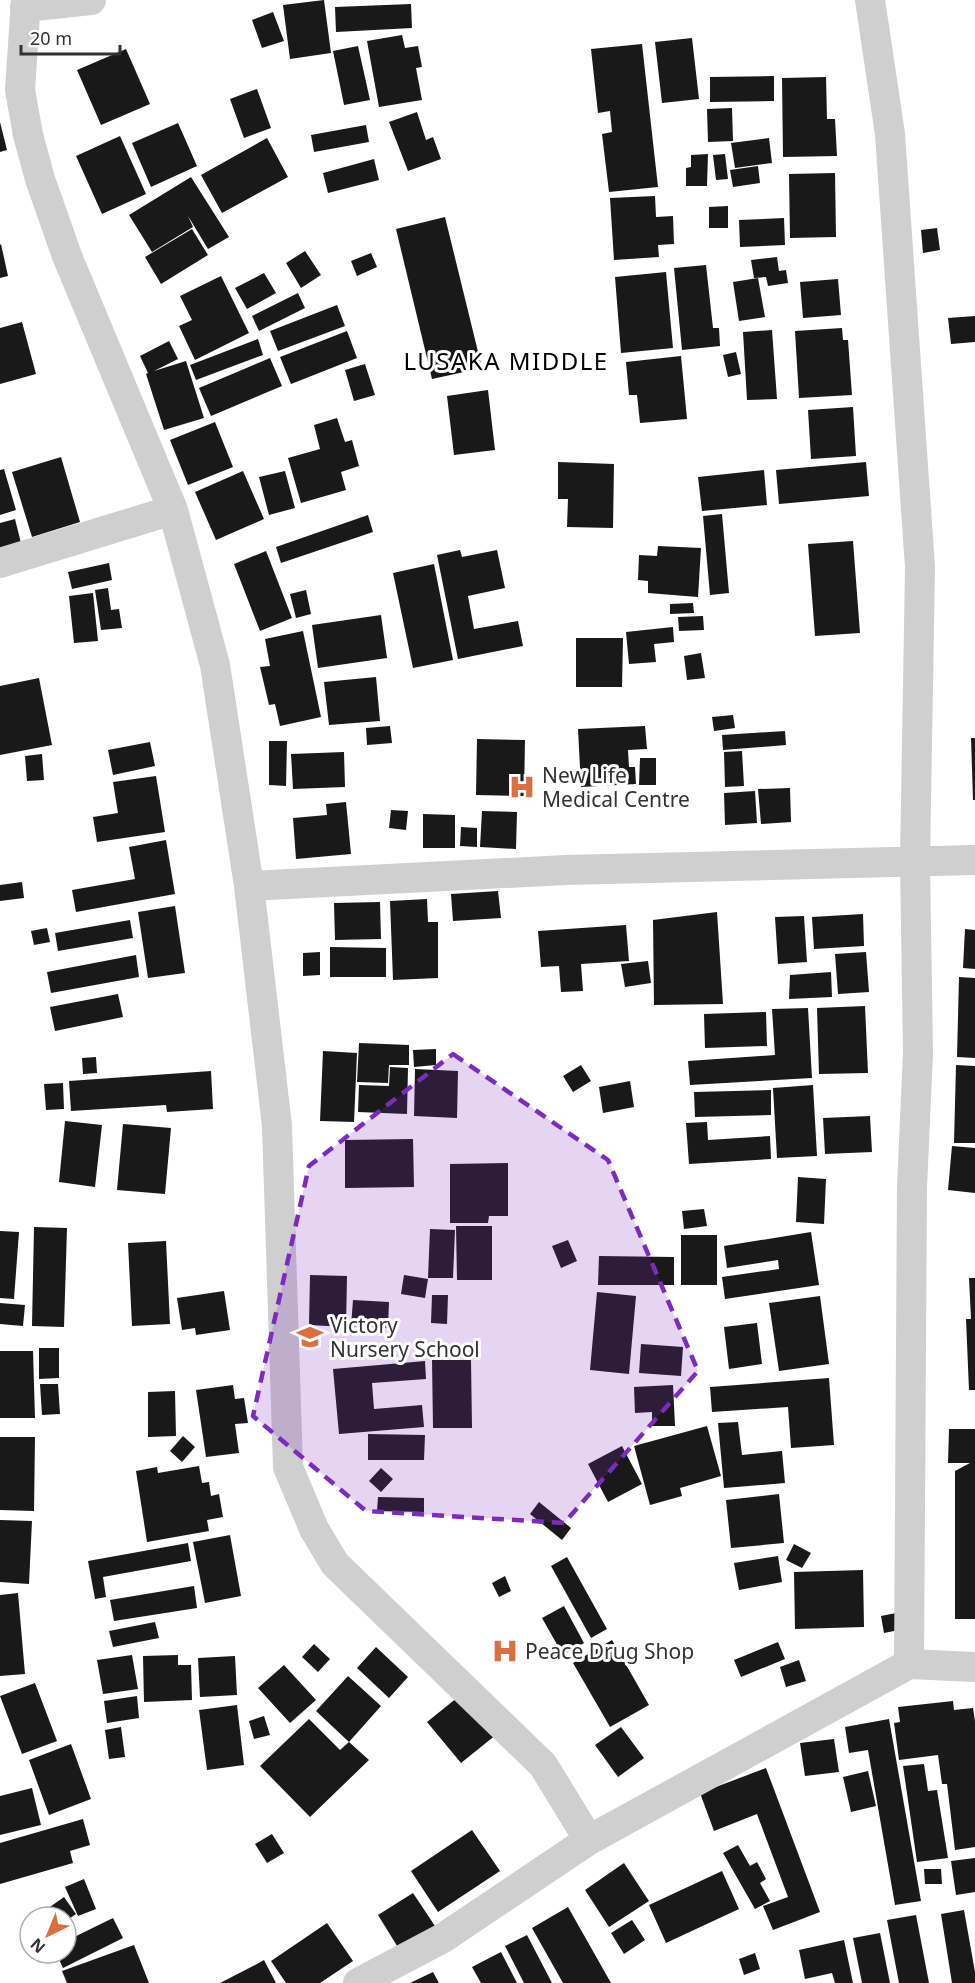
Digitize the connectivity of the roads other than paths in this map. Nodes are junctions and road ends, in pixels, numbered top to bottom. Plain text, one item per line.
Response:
1 (91, 0) edge
2 (870, 0) edge
3 (26, 4) edge
4 (173, 510) junction
5 (0, 563) edge
6 (975, 860) edge
7 (915, 862) junction
8 (249, 886) junction
9 (909, 1664) junction
10 (975, 1667) edge
11 (589, 1840) junction
12 (358, 1983) edge

1 - 3 street
2 - 7 street
3 - 4 street
4 - 5 street
4 - 8 street
6 - 7 street
7 - 8 street
7 - 9 street
8 - 11 street
9 - 10 street
9 - 11 street
11 - 12 street

